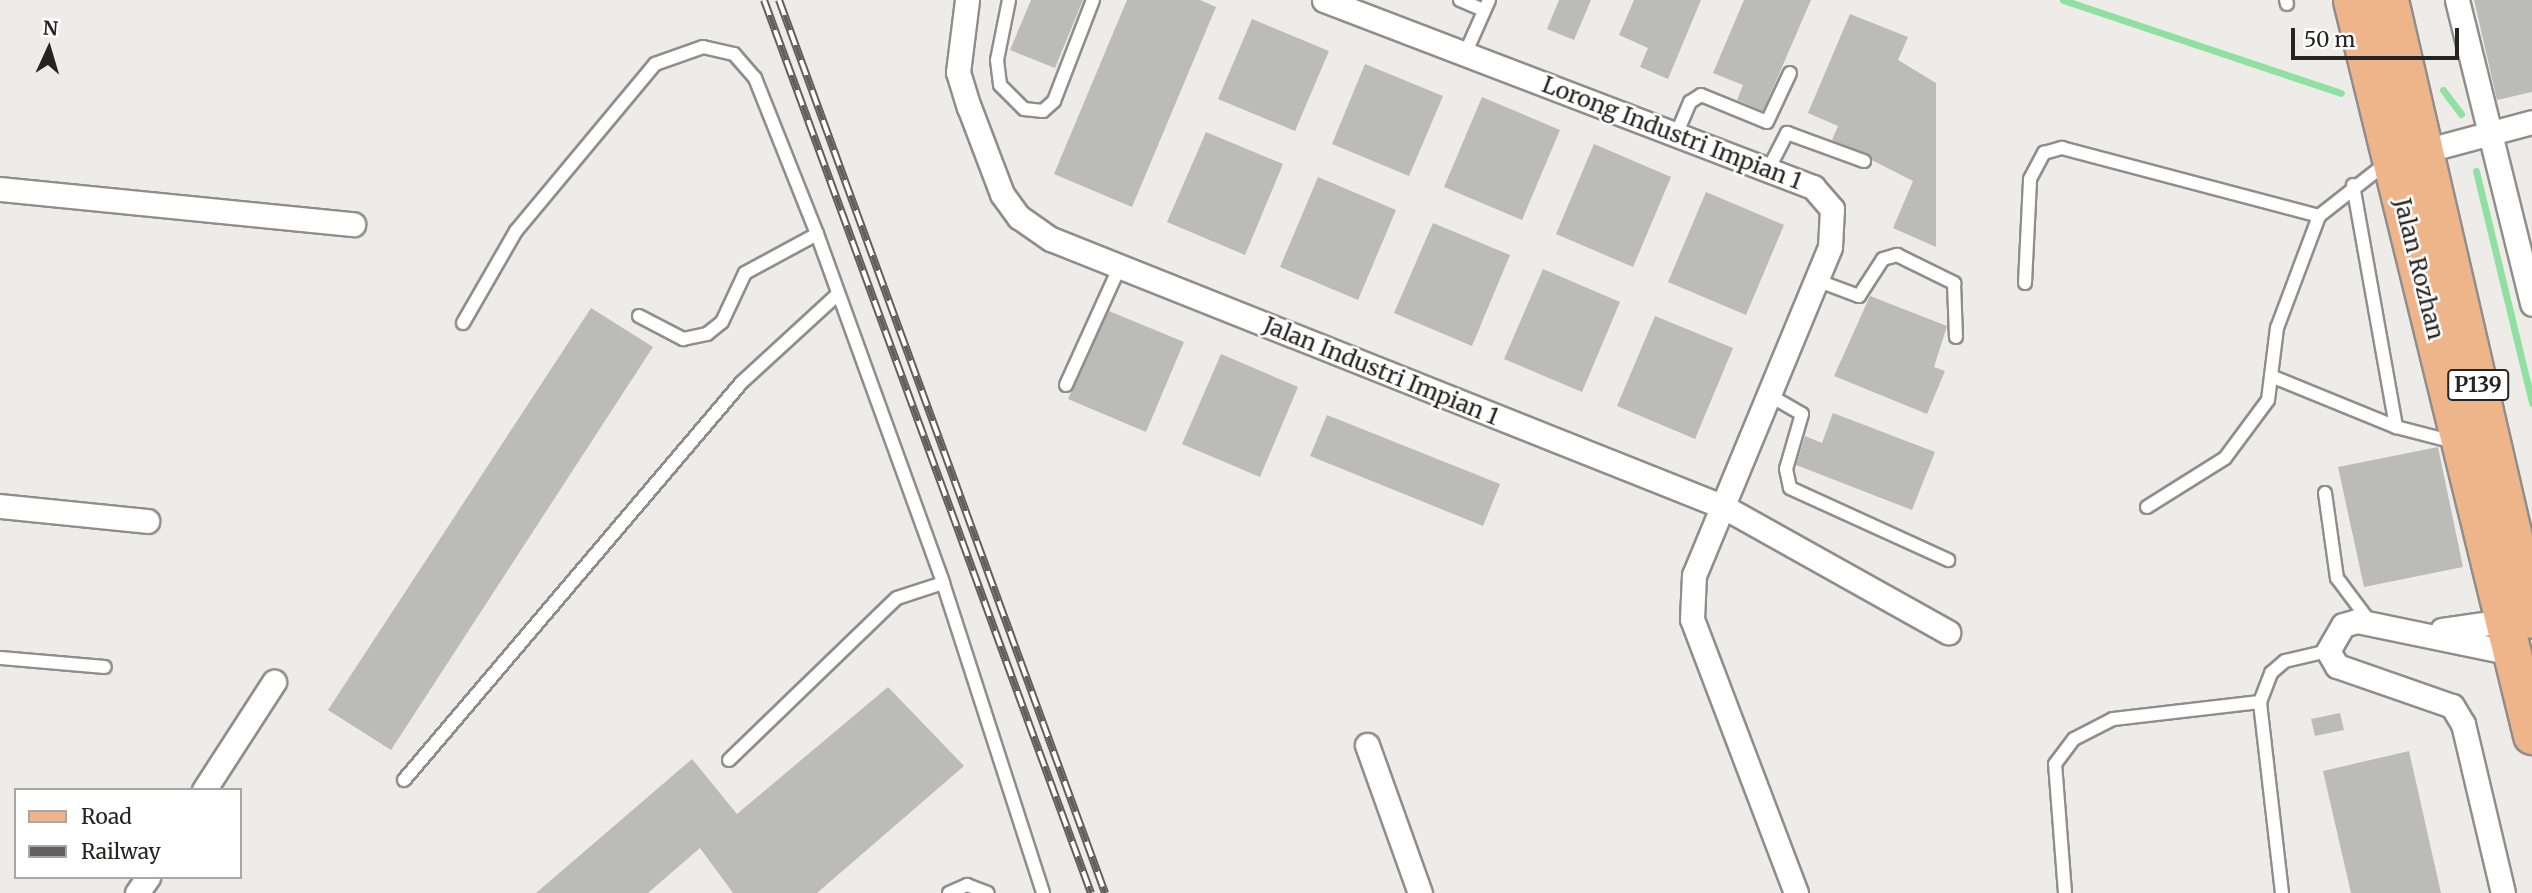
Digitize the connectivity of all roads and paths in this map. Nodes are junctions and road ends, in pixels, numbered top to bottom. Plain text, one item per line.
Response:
1 (967, 0) edge
2 (1009, 0) edge
3 (1093, 0) edge
4 (1324, 0) edge
5 (1460, 0) edge
6 (2352, 0) edge
7 (2389, 0) edge
8 (2457, 0) edge
9 (1487, 5) edge
10 (1465, 54) junction
11 (1790, 73) dead end
12 (2532, 122) edge
13 (2490, 133) junction
14 (1676, 135) junction
15 (2408, 155) junction
16 (1864, 161) dead end
17 (1768, 170) junction
18 (2353, 185) junction
19 (0, 189) edge
20 (2319, 216) junction
21 (354, 224) dead end
22 (817, 234) junction
23 (1119, 268) junction
24 (1816, 280) junction
25 (2025, 283) dead end
26 (837, 295) junction
27 (2532, 303) edge
28 (639, 316) dead end
29 (463, 323) dead end
30 (1956, 337) dead end
31 (2271, 376) junction
32 (1066, 385) dead end
33 (1769, 396) junction
34 (2396, 427) junction
35 (2461, 444) junction
36 (2325, 493) dead end
37 (0, 506) edge
38 (1724, 507) junction
39 (2147, 507) dead end
40 (146, 521) dead end
41 (1948, 559) dead end
42 (943, 583) junction
43 (2370, 622) junction
44 (1948, 632) dead end
45 (2425, 632) junction
46 (2514, 635) edge
47 (2328, 651) junction
48 (0, 658) edge
49 (105, 667) dead end
50 (274, 682) dead end
51 (2532, 698) edge
52 (2260, 702) junction
53 (2532, 735) edge
54 (1367, 745) dead end
55 (729, 760) dead end
56 (404, 780) dead end
57 (205, 788) edge
58 (949, 893) edge
59 (988, 893) edge
60 (1043, 893) edge
61 (1420, 893) edge
62 (1796, 893) edge
63 (2065, 893) edge
64 (2282, 893) edge
65 (2503, 893) edge

1 - 23 street, Jalan Industri Impian 1
2 - 3 lane
4 - 10 street, Lorong Industri Impian 1
5 - 9 lane
6 - 15 main road, Jalan Rozhan / P139
7 - 15 main road, Jalan Rozhan / P139
8 - 13 street
9 - 10 lane
10 - 14 street, Lorong Industri Impian 1
11 - 14 lane
12 - 13 street
13 - 15 street
13 - 27 street
14 - 17 street, Lorong Industri Impian 1
15 - 18 lane
15 - 35 main road, Jalan Rozhan / P139
15 - 46 main road, Jalan Rozhan / P139
16 - 17 lane
17 - 24 street, Lorong Industri Impian 1
18 - 20 lane
18 - 34 lane
19 - 21 street
20 - 25 lane
20 - 31 lane
22 - 26 lane
22 - 28 lane
22 - 29 lane
23 - 32 lane
23 - 38 street, Jalan Industri Impian 1
24 - 30 lane
24 - 33 street, Lorong Industri Impian 1
26 - 42 lane
26 - 56 lane
31 - 34 lane
31 - 39 lane
33 - 38 street, Lorong Industri Impian 1
33 - 41 lane
34 - 35 lane
35 - 46 main road, Jalan Rozhan / P139
36 - 43 lane
37 - 40 street
38 - 44 street, Jalan Industri Impian 1
38 - 62 street, Lorong Industri Impian 1
42 - 55 lane
42 - 60 lane
43 - 45 street
43 - 47 street
45 - 46 street
45 - 46 street
46 - 51 main road, Jalan Rozhan / P139
46 - 53 main road
47 - 52 lane
47 - 65 street
48 - 49 lane
50 - 57 street
52 - 63 lane
52 - 64 lane
54 - 61 street
58 - 59 lane

